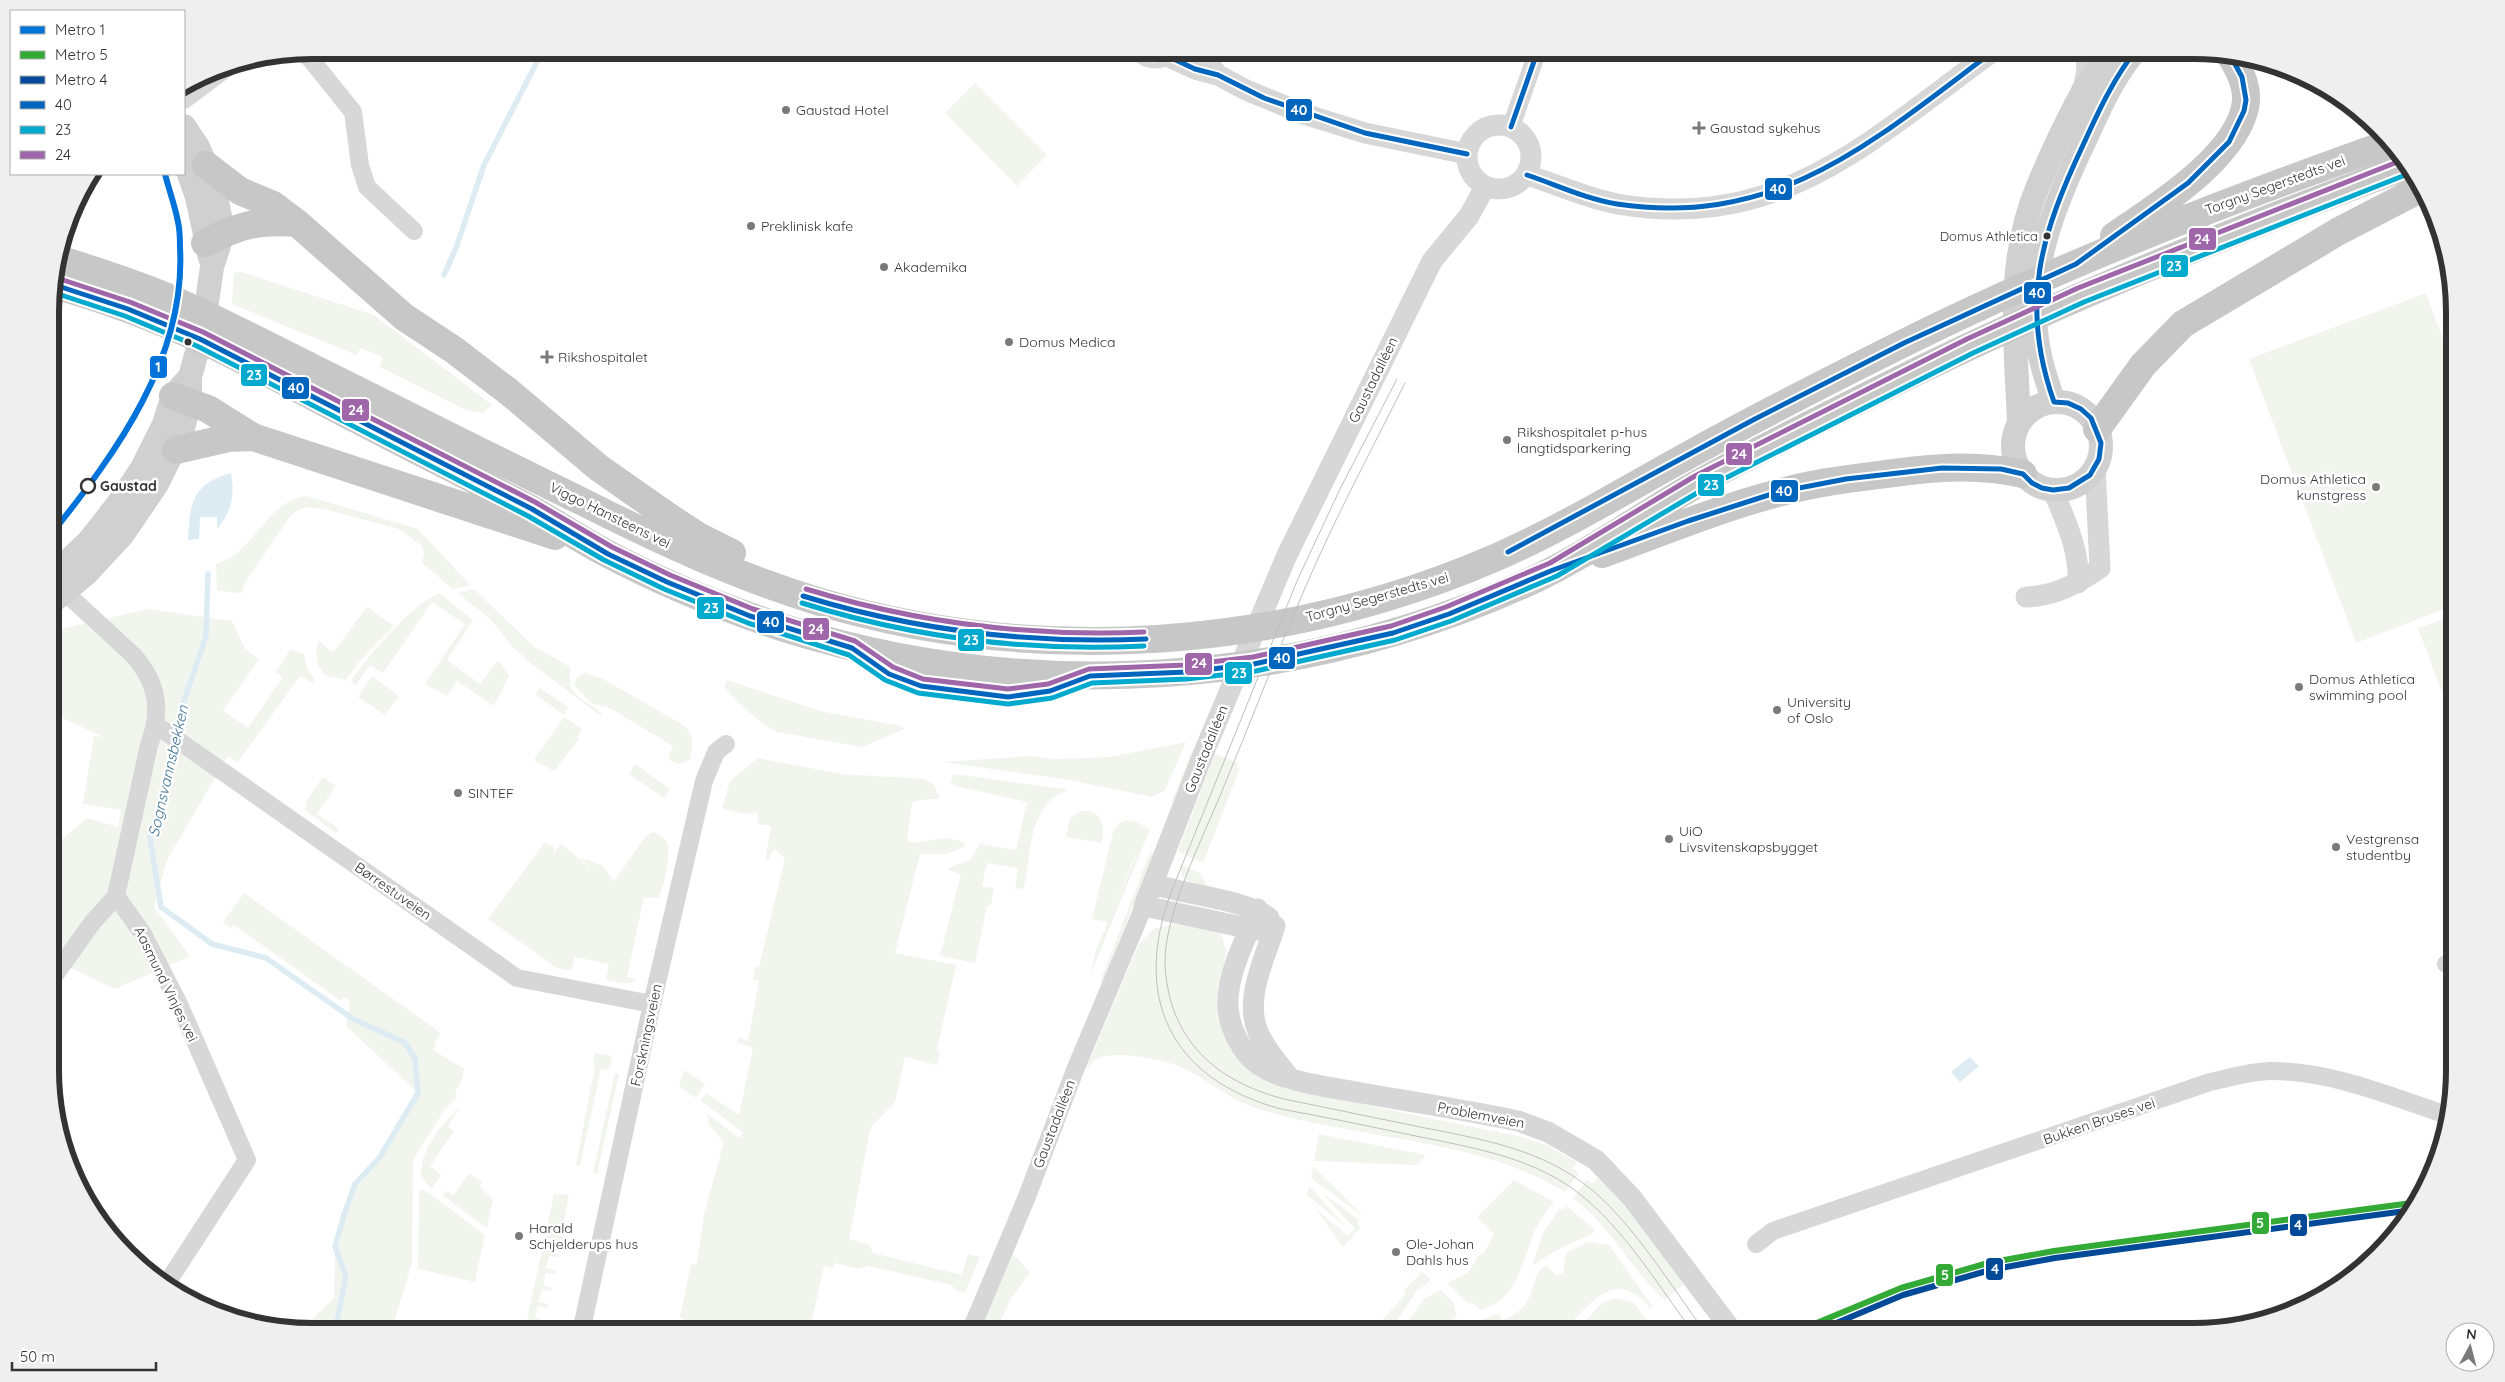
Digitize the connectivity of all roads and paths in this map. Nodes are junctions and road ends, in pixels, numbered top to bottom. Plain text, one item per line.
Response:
1 (310, 59) edge
2 (1180, 59) edge
3 (1204, 59) edge
4 (1535, 59) edge
5 (1982, 59) edge
6 (2086, 59) edge
7 (2102, 59) edge
8 (2130, 59) edge
9 (2234, 62) edge
10 (1218, 75) junction
11 (209, 81) edge
12 (2083, 90) junction
13 (185, 99) edge
14 (185, 127) edge
15 (1511, 127) junction
16 (2383, 145) edge
17 (1467, 154) junction
18 (195, 162) edge
19 (2402, 168) edge
20 (1526, 175) junction
21 (1485, 187) junction
22 (2415, 191) edge
23 (296, 223) junction
24 (414, 231) dead end
25 (213, 258) junction
26 (64, 261) edge
27 (2081, 261) junction
28 (60, 287) edge
29 (186, 384) junction
30 (2054, 402) junction
31 (2019, 423) junction
32 (2097, 429) junction
33 (253, 437) junction
34 (176, 450) junction
35 (2095, 467) junction
36 (2023, 474) junction
37 (2053, 490) junction
38 (608, 554) junction
39 (1553, 570) junction
40 (2078, 583) junction
41 (59, 584) edge
42 (59, 586) edge
43 (59, 591) edge
44 (2026, 597) dead end
45 (1199, 636) joint
46 (1041, 640) junction
47 (160, 728) junction
48 (726, 744) dead end
49 (1153, 884) junction
50 (116, 896) junction
51 (1144, 906) junction
52 (1258, 909) junction
53 (1275, 926) junction
54 (1251, 928) junction
55 (59, 969) edge
56 (652, 1004) junction
57 (1289, 1077) junction
58 (2442, 1113) edge
59 (1756, 1244) dead end
60 (169, 1280) edge
61 (583, 1323) edge
62 (974, 1323) edge
63 (1726, 1323) edge

1 - 24 street
2 - 10 street
3 - 10 street
4 - 15 street
5 - 20 street
6 - 12 street
7 - 12 main road
8 - 30 main road
9 - 27 highway
10 - 17 street
11 - 13 street
12 - 31 main road
14 - 18 main road
15 - 17 street
15 - 20 street
16 - 27 highway, Torgny Segerstedts vei
17 - 21 street
18 - 23 highway
18 - 25 main road
19 - 39 highway, Torgny Segerstedts vei
20 - 21 street
21 - 49 street, Gaustadalléen
22 - 32 highway
23 - 25 highway
23 - 46 highway
25 - 29 main road
26 - 46 highway, Viggo Hansteens vei
27 - 45 highway, Torgny Segerstedts vei
28 - 38 highway
29 - 33 highway
29 - 34 main road
29 - 41 main road
30 - 31 main road
30 - 32 main road
31 - 36 main road
32 - 35 main road
33 - 34 highway
33 - 38 highway
34 - 42 main road
35 - 37 main road
35 - 40 street
36 - 37 main road
36 - 39 highway
37 - 40 street
38 - 39 highway, Torgny Segerstedts vei
40 - 44 street
43 - 47 street
45 - 46 highway, Viggo Hansteens vei
47 - 50 street
47 - 56 street, Børrestuveien
48 - 56 street, Forskningsveien
49 - 51 street, Gaustadalléen
49 - 52 street
50 - 55 street
50 - 60 street, Aasmund Vinjes vei
51 - 54 street
51 - 62 street, Gaustadalléen
52 - 53 street
52 - 54 street, Problemveien
53 - 54 street
53 - 57 street
54 - 57 street, Problemveien
56 - 61 street, Forskningsveien
57 - 63 street, Problemveien
58 - 59 street, Bukken Bruses vei

